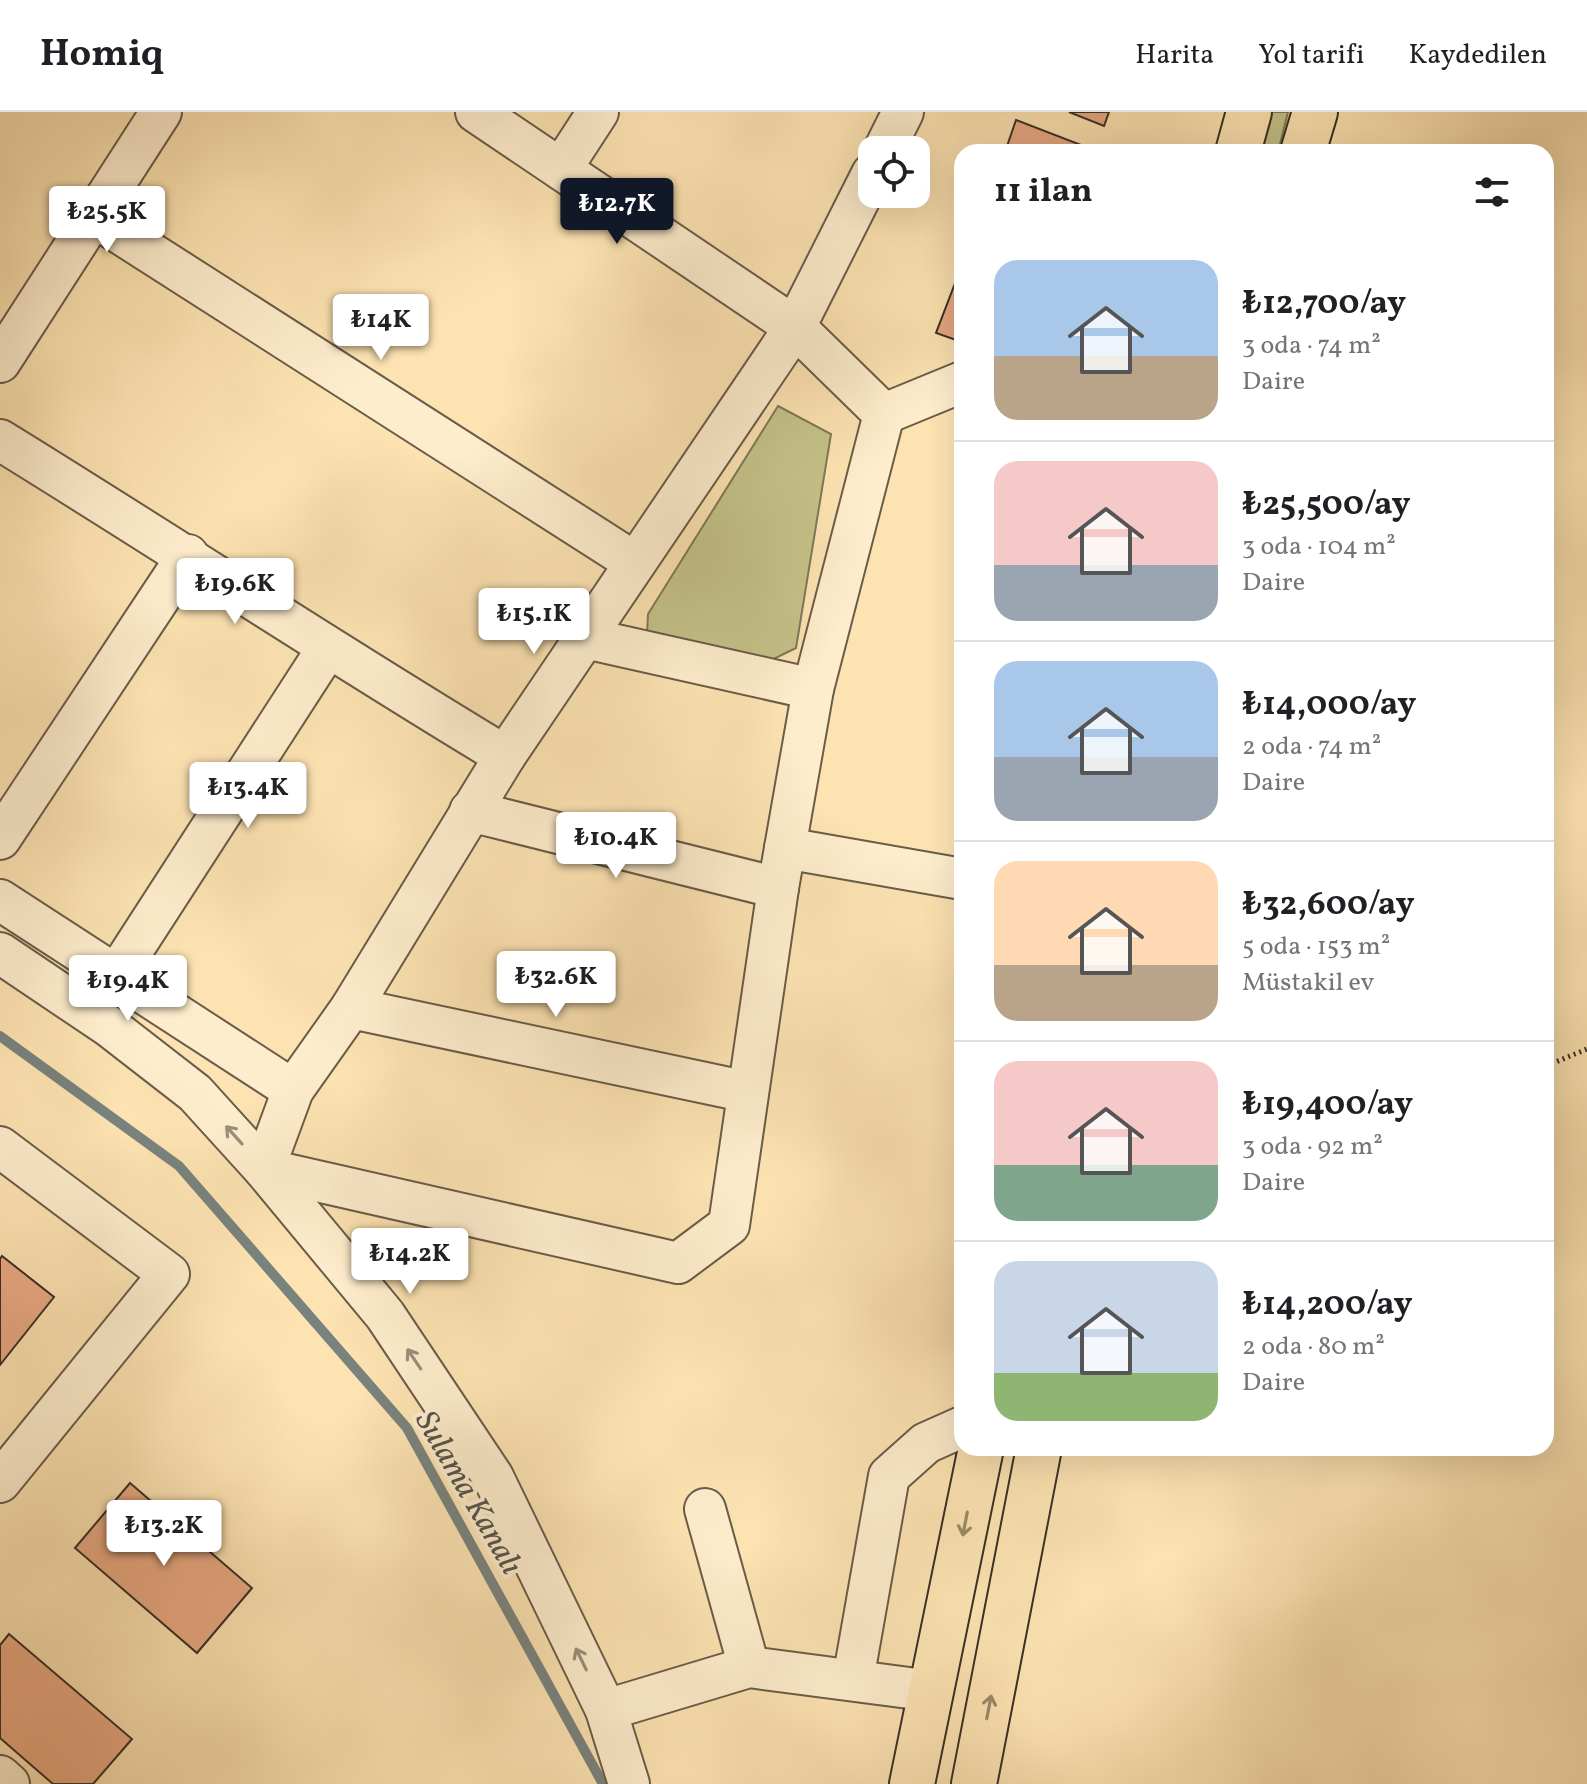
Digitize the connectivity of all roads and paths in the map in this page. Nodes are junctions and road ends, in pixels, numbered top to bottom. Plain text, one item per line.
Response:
1 (161, 112) edge
2 (476, 112) edge
3 (598, 112) edge
4 (903, 112) edge
5 (1315, 112) edge
6 (891, 136) edge
7 (1305, 144) edge
8 (561, 169) junction
9 (858, 202) edge
10 (93, 216) junction
11 (795, 327) junction
12 (0, 362) edge
13 (954, 385) edge
14 (884, 414) junction
15 (0, 440) edge
16 (188, 555) junction
17 (634, 562) junction
18 (585, 638) junction
19 (327, 649) junction
20 (813, 689) junction
21 (505, 756) junction
22 (470, 811) junction
23 (0, 839) edge
24 (785, 848) junction
25 (954, 878) edge
26 (778, 888) junction
27 (0, 900) edge
28 (0, 953) edge
29 (115, 977) junction
30 (351, 1008) junction
31 (1587, 1049) edge
32 (1554, 1063) edge
33 (293, 1090) junction
34 (748, 1092) junction
35 (0, 1147) edge
36 (264, 1169) junction
37 (954, 1431) edge
38 (979, 1456) edge
39 (1037, 1456) edge
40 (0, 1482) edge
41 (705, 1509) dead end
42 (749, 1667) junction
43 (853, 1680) junction
44 (932, 1691) junction
45 (606, 1710) junction
46 (0, 1776) edge
47 (9, 1784) edge
48 (629, 1784) edge
49 (912, 1784) edge
50 (974, 1784) edge

1 - 10 street
2 - 8 street
3 - 8 street
4 - 6 street
5 - 7 highway
8 - 11 street
9 - 11 street
10 - 12 street
10 - 17 street
11 - 14 street
11 - 17 street
13 - 14 street
14 - 20 street
15 - 16 street
16 - 19 street
16 - 23 street
17 - 18 street
18 - 20 street
18 - 21 street
19 - 21 street
19 - 29 street
20 - 24 street
21 - 22 street
22 - 26 street
22 - 30 street
24 - 25 street
24 - 26 street
26 - 34 street
27 - 29 street
36 -> 28 street
29 - 33 street
30 - 33 street
30 - 34 street
31 - 32 path
33 - 36 street
34 - 36 street
35 - 40 street
45 -> 36 street
37 - 43 street
38 -> 44 highway
50 -> 39 highway
41 - 42 street
42 - 43 street
42 - 45 street
43 - 44 street
44 - 49 highway
45 - 48 street
46 - 47 street

